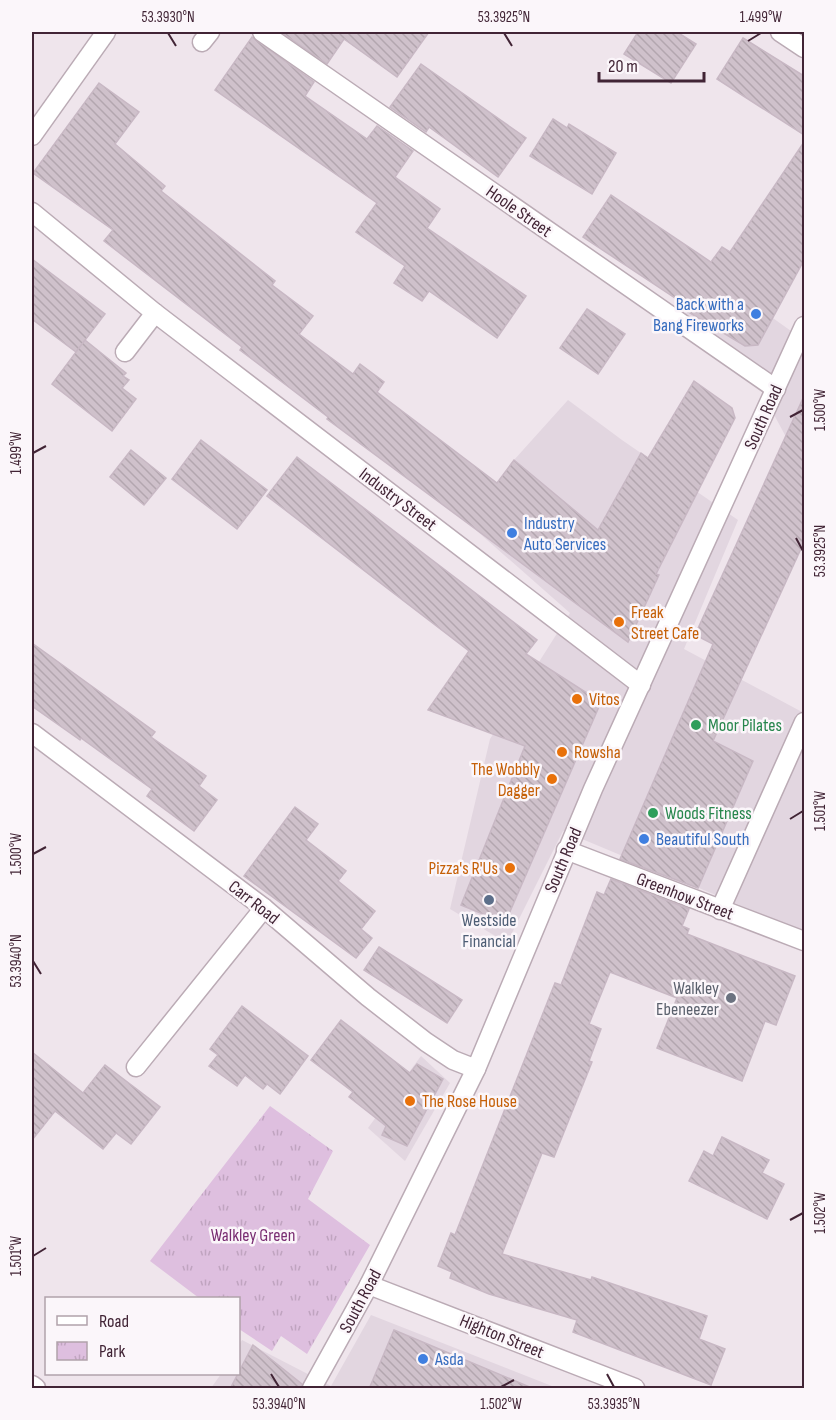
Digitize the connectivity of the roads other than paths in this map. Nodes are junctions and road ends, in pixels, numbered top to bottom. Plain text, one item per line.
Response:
1 (106, 32) edge
2 (262, 32) edge
3 (780, 32) edge
4 (804, 48) edge
5 (32, 136) edge
6 (38, 218) edge
7 (155, 313) junction
8 (804, 326) edge
9 (125, 352) dead end
10 (776, 389) junction
11 (641, 685) junction
12 (804, 722) edge
13 (34, 740) edge
14 (566, 850) junction
15 (264, 908) junction
16 (720, 910) junction
17 (804, 941) edge
18 (136, 1067) dead end
19 (476, 1070) junction
20 (369, 1285) junction
21 (32, 1385) edge
22 (36, 1389) edge
23 (312, 1389) edge
24 (635, 1389) edge

1 - 5 street
2 - 10 street, Hoole Street
3 - 4 street
6 - 7 street, Industry Street
7 - 9 street
7 - 11 street, Industry Street
8 - 10 street, South Road
10 - 11 street, South Road
11 - 14 street, South Road
12 - 16 street
13 - 15 street, Carr Road
14 - 16 street, Greenhow Street
14 - 19 street, South Road
15 - 18 street
15 - 19 street, Carr Road
16 - 17 street, Greenhow Street
19 - 20 street, South Road
20 - 23 street, South Road
20 - 24 street, Highton Street
21 - 22 street

